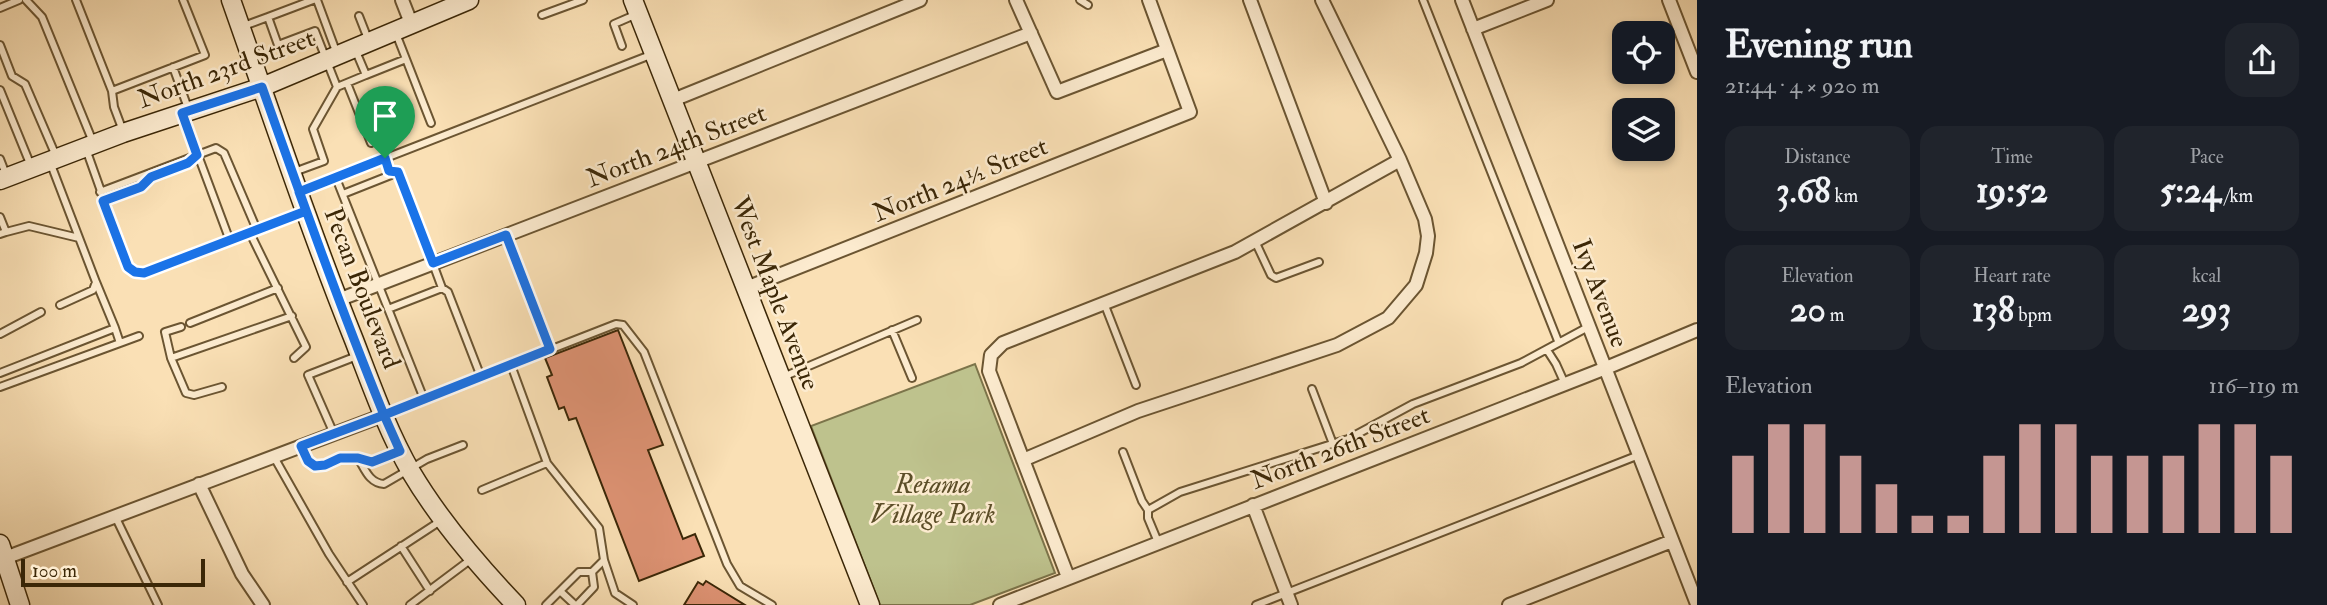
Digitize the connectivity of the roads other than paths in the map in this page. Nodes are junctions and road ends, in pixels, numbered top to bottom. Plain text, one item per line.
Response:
1 (19, 0) edge
2 (26, 0) edge
3 (76, 0) edge
4 (183, 0) edge
5 (315, 0) edge
6 (402, 0) edge
7 (469, 0) edge
8 (583, 0) edge
9 (920, 0) edge
10 (1016, 0) edge
11 (1080, 0) edge
12 (1149, 0) edge
13 (1250, 0) edge
14 (1322, 0) edge
15 (1423, 0) edge
16 (1462, 0) edge
17 (1547, 0) edge
18 (1669, 0) edge
19 (233, 1) edge
20 (1088, 5) dead end
21 (636, 7) edge
22 (0, 8) edge
23 (542, 15) dead end
24 (359, 16) dead end
25 (268, 17) junction
26 (326, 26) junction
27 (403, 26) junction
28 (240, 27) junction
29 (1473, 29) junction
30 (315, 31) junction
31 (1031, 33) junction
32 (362, 44) junction
33 (0, 45) edge
34 (622, 46) dead end
35 (1167, 50) junction
36 (655, 53) junction
37 (332, 57) junction
38 (406, 59) junction
39 (173, 67) junction
40 (1697, 72) edge
41 (366, 75) junction
42 (347, 83) junction
43 (262, 87) junction
44 (337, 87) junction
45 (0, 90) edge
46 (112, 91) junction
47 (673, 100) junction
48 (186, 112) junction
49 (432, 123) dead end
50 (124, 133) junction
51 (371, 143) dead end
52 (89, 146) junction
53 (197, 155) junction
54 (385, 158) junction
55 (0, 159) edge
56 (53, 159) junction
57 (1400, 160) junction
58 (698, 161) junction
59 (32, 167) junction
60 (398, 172) junction
61 (292, 173) junction
62 (4, 178) edge
63 (336, 178) junction
64 (100, 192) junction
65 (299, 192) junction
66 (343, 194) junction
67 (103, 201) junction
68 (1326, 203) junction
69 (306, 211) junction
70 (0, 217) edge
71 (253, 232) junction
72 (3, 233) edge
73 (506, 235) junction
74 (79, 238) junction
75 (230, 241) junction
76 (1255, 241) junction
77 (1319, 262) dead end
78 (433, 263) junction
79 (96, 282) junction
80 (378, 284) junction
81 (278, 288) junction
82 (442, 288) junction
83 (746, 288) junction
84 (338, 300) junction
85 (1104, 303) junction
86 (60, 305) dead end
87 (388, 309) junction
88 (41, 312) dead end
89 (292, 316) junction
90 (917, 320) dead end
91 (190, 323) dead end
92 (1590, 326) junction
93 (181, 327) dead end
94 (114, 328) junction
95 (892, 330) junction
96 (1697, 330) edge
97 (0, 334) edge
98 (139, 336) dead end
99 (1558, 341) junction
100 (120, 343) junction
101 (550, 349) junction
102 (1547, 350) junction
103 (360, 355) junction
104 (171, 358) junction
105 (294, 358) dead end
106 (511, 365) junction
107 (1606, 368) junction
108 (0, 373) edge
109 (481, 377) junction
110 (781, 377) junction
111 (912, 378) dead end
112 (1565, 384) junction
113 (1136, 385) dead end
114 (0, 387) edge
115 (222, 387) dead end
116 (1312, 389) dead end
117 (424, 399) junction
118 (384, 415) junction
119 (334, 434) junction
120 (1333, 444) junction
121 (463, 445) dead end
122 (301, 446) junction
123 (400, 451) junction
124 (1123, 452) dead end
125 (1639, 455) junction
126 (274, 456) junction
127 (358, 458) junction
128 (1023, 460) junction
129 (547, 463) junction
130 (410, 469) junction
131 (199, 484) junction
132 (482, 490) dead end
133 (1253, 505) junction
134 (1148, 510) junction
135 (115, 516) junction
136 (443, 519) junction
137 (1672, 541) junction
138 (1158, 542) junction
139 (401, 546) junction
140 (2, 551) edge
141 (473, 558) junction
142 (604, 560) junction
143 (592, 572) junction
144 (1069, 577) junction
145 (347, 582) junction
146 (430, 591) junction
147 (560, 591) junction
148 (1289, 599) edge
149 (1697, 604) edge
150 (20, 605) edge
151 (158, 605) edge
152 (263, 605) edge
153 (363, 605) edge
154 (410, 605) edge
155 (516, 605) edge
156 (546, 605) edge
157 (576, 605) edge
158 (633, 605) edge
159 (772, 605) edge
160 (870, 605) edge
161 (1000, 605) edge
162 (1256, 605) edge
163 (1509, 605) edge

1 - 22 lane
2 - 52 lane
3 - 46 lane
4 - 39 lane
5 - 25 lane
5 - 26 lane
6 - 27 street
7 - 27 main road, North 23rd Street
8 - 23 lane
9 - 47 street
10 - 31 street
11 - 20 lane
12 - 35 street
13 - 68 street
14 - 57 street
15 - 99 lane
16 - 29 street, Ivy Avenue
17 - 29 street
18 - 40 street
19 - 28 main road, Pecan Boulevard
21 - 34 lane
21 - 36 main road, West Maple Avenue
24 - 32 lane
25 - 28 lane
25 - 30 lane
26 - 30 lane
26 - 37 lane
27 - 32 main road, North 23rd Street
27 - 38 lane
28 - 43 main road, Pecan Boulevard
29 - 92 street, Ivy Avenue
30 - 37 lane
31 - 35 street
31 - 58 street, North 24th Street
32 - 37 main road, North 23rd Street
32 - 41 lane
33 - 56 lane
35 - 83 street, North 24½ Street
36 - 47 main road, West Maple Avenue
36 - 54 lane
37 - 43 main road, North 23rd Street
37 - 44 lane
38 - 41 lane
38 - 49 lane
39 - 46 lane
39 - 48 lane
41 - 42 lane
42 - 44 lane
42 - 51 lane
43 - 48 main road, North 23rd Street
43 - 61 main road, Pecan Boulevard
44 - 61 lane
45 - 59 lane
46 - 50 lane
47 - 58 main road, West Maple Avenue
48 - 50 main road, North 23rd Street
48 - 53 lane
50 - 52 main road, North 23rd Street
52 - 56 main road, North 23rd Street
52 - 64 lane
53 - 64 lane
53 - 67 lane
53 - 71 lane
53 - 75 lane
54 - 60 lane
54 - 63 lane
55 - 62 lane
56 - 59 main road, North 23rd Street
56 - 74 lane
57 - 68 street
57 - 128 street
58 - 73 street, North 24th Street
58 - 83 main road, West Maple Avenue
59 - 62 main road, North 23rd Street
60 - 66 lane
60 - 78 lane
61 - 65 main road, Pecan Boulevard
63 - 65 lane
63 - 66 lane
64 - 67 lane
65 - 69 main road, Pecan Boulevard
66 - 80 lane
67 - 75 lane
68 - 76 street
69 - 71 lane
69 - 84 main road, Pecan Boulevard
70 - 72 lane
71 - 75 lane
71 - 81 lane
72 - 74 lane
73 - 78 street, North 24th Street
73 - 101 lane
74 - 79 lane
76 - 77 lane
76 - 85 street
78 - 80 street, North 24th Street
78 - 82 lane
79 - 86 lane
79 - 94 lane
80 - 84 street, North 24th Street
80 - 87 lane
81 - 89 lane
81 - 91 lane
82 - 87 lane
82 - 109 lane
83 - 110 main road, West Maple Avenue
84 - 103 main road, Pecan Boulevard
85 - 113 lane
85 - 128 street
87 - 117 lane
88 - 97 lane
89 - 104 lane
89 - 105 lane
90 - 95 lane
92 - 99 lane
92 - 107 street, Ivy Avenue
93 - 104 lane
94 - 100 lane
94 - 108 lane
95 - 110 lane
95 - 111 lane
96 - 107 street, North 26th Street
98 - 100 lane
99 - 102 lane
100 - 114 lane
101 - 106 lane
101 - 159 lane
102 - 112 lane
102 - 120 lane
103 - 118 main road, Pecan Boulevard
103 - 119 lane
104 - 115 lane
106 - 109 lane
106 - 129 lane
107 - 112 street, North 26th Street
107 - 125 street, Ivy Avenue
109 - 117 lane
110 - 160 main road, West Maple Avenue
112 - 133 street, North 26th Street
116 - 120 lane
117 - 118 lane
118 - 119 street
118 - 123 main road, Pecan Boulevard
119 - 122 street
120 - 134 lane
121 - 130 lane
122 - 126 street
122 - 127 lane
123 - 127 lane
123 - 130 main road, Pecan Boulevard
124 - 134 lane
125 - 137 street, Ivy Avenue
125 - 148 lane
126 - 131 street
126 - 145 lane
127 - 130 lane
128 - 144 street
129 - 132 lane
129 - 142 lane
130 - 136 main road, Pecan Boulevard
131 - 135 street
131 - 152 street
133 - 138 street, North 26th Street
133 - 148 street
134 - 138 lane
135 - 140 street
135 - 151 lane
136 - 139 lane
136 - 141 main road, Pecan Boulevard
137 - 149 street, Ivy Avenue
137 - 163 street
138 - 144 street, North 26th Street
139 - 145 lane
139 - 146 lane
140 - 150 main road
141 - 146 lane
141 - 155 main road, Pecan Boulevard
142 - 143 lane
142 - 158 lane
143 - 147 lane
143 - 157 lane
144 - 161 street, North 26th Street
145 - 153 lane
146 - 154 lane
147 - 156 lane
147 - 157 lane
148 - 162 lane

